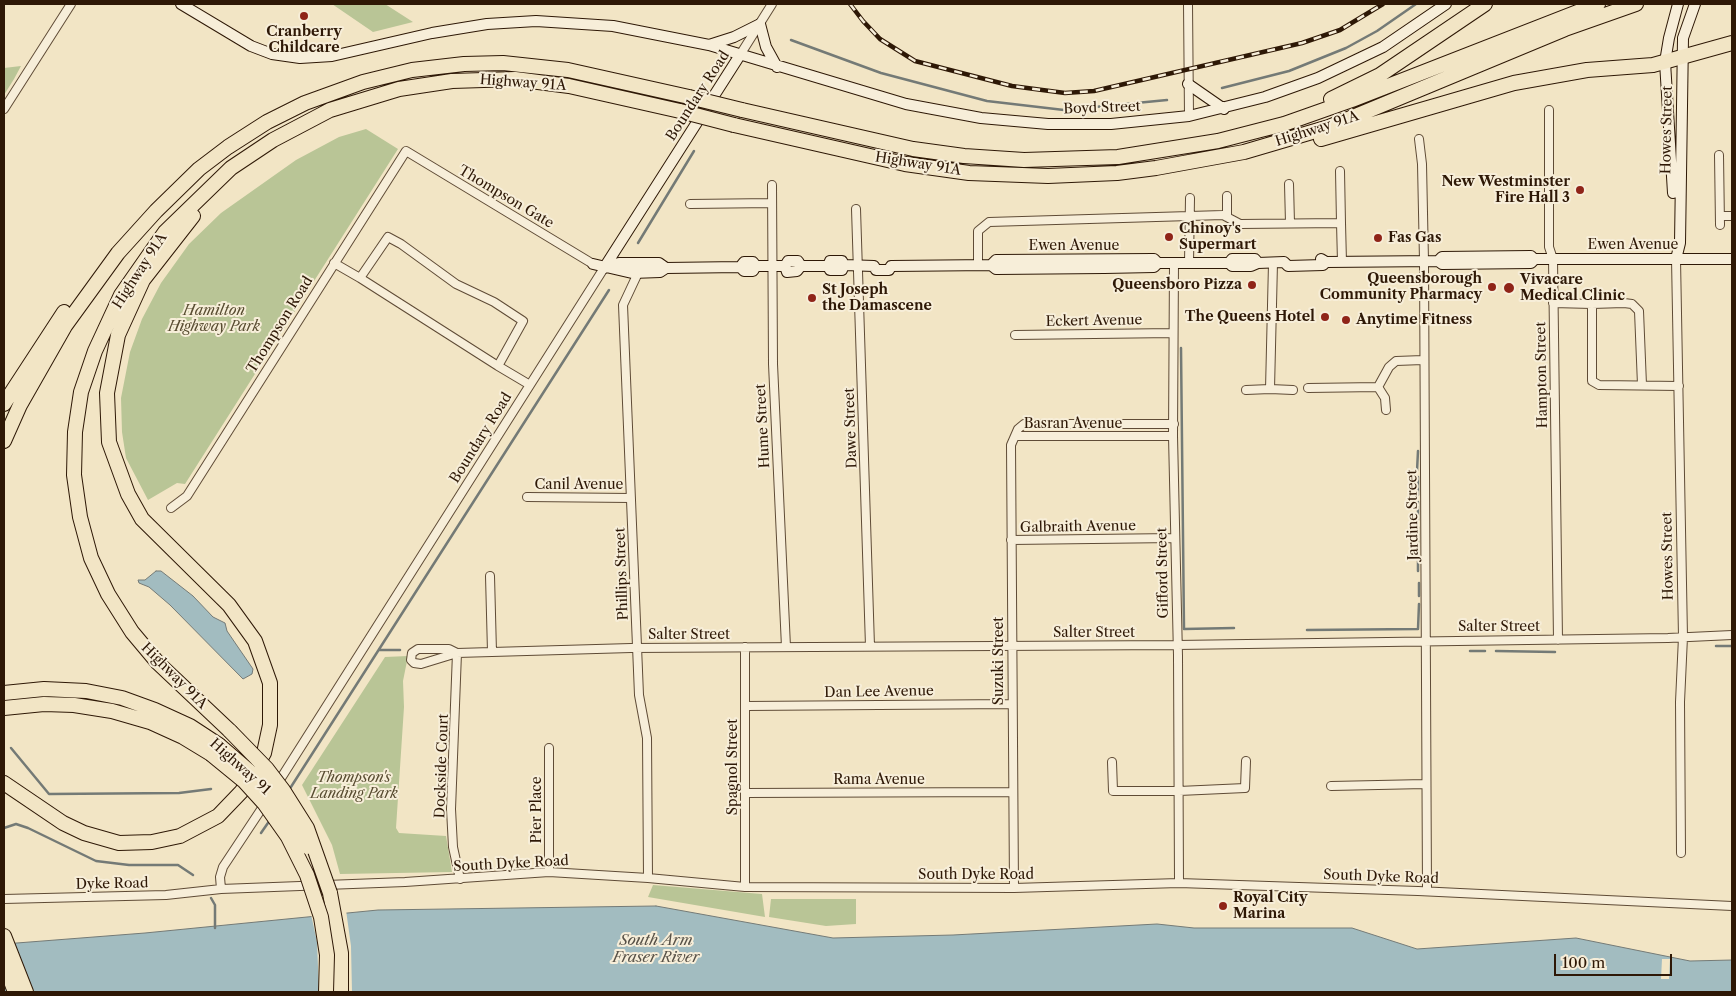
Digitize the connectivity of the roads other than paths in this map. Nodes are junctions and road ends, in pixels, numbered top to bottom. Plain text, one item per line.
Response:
1 (71, 4) edge
2 (181, 4) edge
3 (772, 4) edge
4 (1188, 4) edge
5 (1446, 4) edge
6 (1485, 4) edge
7 (1598, 4) edge
8 (1636, 4) edge
9 (1678, 4) edge
10 (1695, 4) edge
11 (760, 24) junction
12 (1732, 43) edge
13 (709, 45) junction
14 (740, 55) junction
15 (1682, 58) junction
16 (1665, 62) junction
17 (777, 67) junction
18 (1188, 84) junction
19 (361, 99) junction
20 (4, 109) edge
21 (1224, 109) junction
22 (1550, 110) dead end
23 (1189, 116) junction
24 (1284, 124) junction
25 (1419, 139) dead end
26 (406, 150) joint
27 (1244, 152) junction
28 (1719, 155) dead end
29 (1340, 171) dead end
30 (1289, 184) dead end
31 (772, 185) dead end
32 (1227, 196) dead end
33 (1190, 198) dead end
34 (772, 203) junction
35 (690, 204) dead end
36 (856, 209) dead end
37 (1720, 216) junction
38 (1732, 216) edge
39 (1190, 217) junction
40 (1227, 217) junction
41 (1341, 223) junction
42 (1290, 224) junction
43 (1720, 225) dead end
44 (623, 239) junction
45 (118, 253) junction
46 (1553, 259) junction
47 (1676, 259) junction
48 (1732, 259) edge
49 (1424, 261) junction
50 (1273, 262) junction
51 (1342, 262) junction
52 (334, 263) junction
53 (629, 263) junction
54 (1174, 263) junction
55 (1189, 263) junction
56 (593, 264) joint
57 (978, 265) junction
58 (772, 266) junction
59 (858, 266) junction
60 (604, 268) junction
61 (666, 268) junction
62 (638, 273) junction
63 (360, 278) junction
64 (1553, 303) junction
65 (1592, 304) junction
66 (1174, 333) junction
67 (1015, 335) dead end
68 (1422, 360) junction
69 (498, 366) junction
70 (530, 385) junction
71 (1642, 385) junction
72 (1679, 386) junction
73 (1378, 387) junction
74 (1308, 388) dead end
75 (1270, 389) junction
76 (1246, 390) dead end
77 (1293, 390) dead end
78 (4, 404) edge
79 (1386, 410) dead end
80 (1174, 424) junction
81 (1016, 436) junction
82 (1173, 436) junction
83 (4, 441) edge
84 (527, 497) dead end
85 (632, 498) junction
86 (171, 508) dead end
87 (1174, 538) junction
88 (1011, 540) junction
89 (490, 576) dead end
90 (1732, 635) edge
91 (1683, 637) junction
92 (1426, 640) junction
93 (1558, 640) junction
94 (1012, 645) junction
95 (1177, 645) junction
96 (870, 646) junction
97 (745, 647) junction
98 (786, 647) junction
99 (637, 648) junction
100 (492, 652) junction
101 (457, 653) junction
102 (4, 693) edge
103 (1012, 704) junction
104 (746, 706) junction
105 (4, 708) edge
106 (549, 748) dead end
107 (215, 749) junction
108 (1246, 761) dead end
109 (1112, 762) dead end
110 (4, 783) edge
111 (1425, 784) junction
112 (1331, 786) dead end
113 (1179, 791) junction
114 (1013, 792) junction
115 (745, 793) junction
116 (1681, 853) dead end
117 (549, 872) junction
118 (324, 876) junction
119 (648, 878) junction
120 (460, 879) junction
121 (1179, 883) junction
122 (745, 887) junction
123 (1014, 888) junction
124 (221, 889) junction
125 (1427, 891) junction
126 (4, 899) edge
127 (1732, 906) edge
128 (4, 936) edge
129 (4, 963) edge
130 (15, 992) edge
131 (26, 992) edge
132 (326, 992) edge
133 (341, 992) edge

1 - 20 street
2 - 13 street, Boyd Street
3 - 11 street, Boundary Road
4 - 18 street
5 - 21 street, Boyd Street
6 - 24 highway
7 - 24 highway, Highway 91A
8 - 27 highway, Highway 91A
9 - 16 street, Howes Street
10 - 15 street, Howes Street
11 - 13 street
11 - 14 street, Boundary Road
11 - 17 street
12 - 15 highway
13 - 14 street, Boyd Street
14 - 17 street, Boyd Street
14 - 44 street, Boundary Road
15 - 16 highway
15 - 47 street, Howes Street
16 - 27 highway
16 - 47 street, Howes Street
17 - 23 street, Boyd Street
18 - 21 street
18 - 23 street
19 - 27 highway, Highway 91A, bridge
19 - 110 highway
19 - 118 highway, Highway 91A, bridge
21 - 23 street, Boyd Street
22 - 46 street, Hampton Street
24 - 45 highway, Highway 91A, bridge
25 - 49 street, Jardine Street
26 - 52 street, Thompson Road
26 - 56 street, Thompson Gate
28 - 37 street
29 - 41 street
30 - 42 street
31 - 34 street, Hume Street
32 - 40 street
33 - 39 street
34 - 35 street
34 - 58 street, Hume Street
36 - 59 street, Dawe Street
37 - 38 street
37 - 43 street
39 - 40 street
39 - 55 street
39 - 57 street
40 - 42 street
41 - 42 street
41 - 51 street
44 - 53 street
44 - 60 street, Boundary Road
45 - 78 highway
45 - 83 highway, Highway 91A
46 - 47 street, Ewen Avenue
46 - 49 street, Ewen Avenue
46 - 64 street, Hampton Street
47 - 48 street, Ewen Avenue
47 - 72 street, Howes Street
49 - 51 street, Ewen Avenue
49 - 68 street, Jardine Street
50 - 51 street, Ewen Avenue
50 - 55 street, Ewen Avenue
50 - 75 street
52 - 63 street
52 - 86 street, Thompson Road
53 - 60 street, Ewen Avenue
53 - 61 street, Ewen Avenue
54 - 55 street, Ewen Avenue
54 - 57 street, Ewen Avenue
54 - 66 street, Gifford Street
56 - 60 street, Ewen Avenue
57 - 59 street, Ewen Avenue
58 - 59 street, Ewen Avenue
58 - 61 street, Ewen Avenue
58 - 98 street, Hume Street
59 - 96 street, Dawe Street
60 - 62 street, Ewen Avenue
60 - 70 street, Boundary Road
61 - 62 street, Ewen Avenue
62 - 85 street, Phillips Street
63 - 69 street
63 - 69 street
64 - 65 street
64 - 93 street, Hampton Street
65 - 71 street
65 - 71 street
66 - 67 street, Eckert Avenue
66 - 80 street, Gifford Street
68 - 73 street
68 - 92 street, Jardine Street
69 - 70 street
70 - 124 street, Boundary Road
71 - 72 street
72 - 91 street, Howes Street
73 - 74 street
73 - 79 street
75 - 76 street
75 - 77 street
80 - 81 street, Basran Avenue
80 - 82 street, Gifford Street
81 - 82 street, Basran Avenue
81 - 88 street, Suzuki Street
82 - 87 street, Gifford Street
84 - 85 street, Canil Avenue
85 - 99 street, Phillips Street
87 - 88 street, Galbraith Avenue
87 - 95 street, Gifford Street
88 - 94 street, Suzuki Street
89 - 100 street
90 - 91 street, Salter Street
91 - 93 street, Salter Street
91 - 116 street, Howes Street
92 - 93 street, Salter Street
92 - 95 street, Salter Street
92 - 111 street, Jardine Street
94 - 95 street, Salter Street
94 - 96 street, Salter Street
94 - 103 street, Suzuki Street
95 - 113 street, Gifford Street
96 - 98 street, Salter Street
97 - 98 street, Salter Street
97 - 99 street, Salter Street
97 - 104 street, Spagnol Street
99 - 100 street, Salter Street
99 - 119 street, Phillips Street
100 - 101 street, Salter Street
101 - 101 street, Salter Street
101 - 120 street, Dockside Court
102 - 107 highway, Highway 91
103 - 104 street, Dan Lee Avenue
103 - 114 street, Suzuki Street
104 - 115 street, Spagnol Street
105 - 107 highway, Highway 91
106 - 117 street, Pier Place
107 - 118 highway, Highway 91, bridge
107 - 132 highway, Highway 91, bridge
108 - 113 street
109 - 113 street
111 - 112 street
111 - 125 street, Jardine Street
113 - 121 street, Gifford Street
114 - 115 street, Rama Avenue
114 - 123 street, Suzuki Street
115 - 122 street, Spagnol Street
117 - 119 street, South Dyke Road
117 - 120 street, South Dyke Road
118 - 133 highway, bridge
119 - 122 street, South Dyke Road
120 - 124 street, South Dyke Road
121 - 123 street, South Dyke Road
121 - 125 street, South Dyke Road
122 - 123 street, South Dyke Road
124 - 126 street, Dyke Road
125 - 127 street, South Dyke Road
128 - 131 highway
129 - 130 highway

